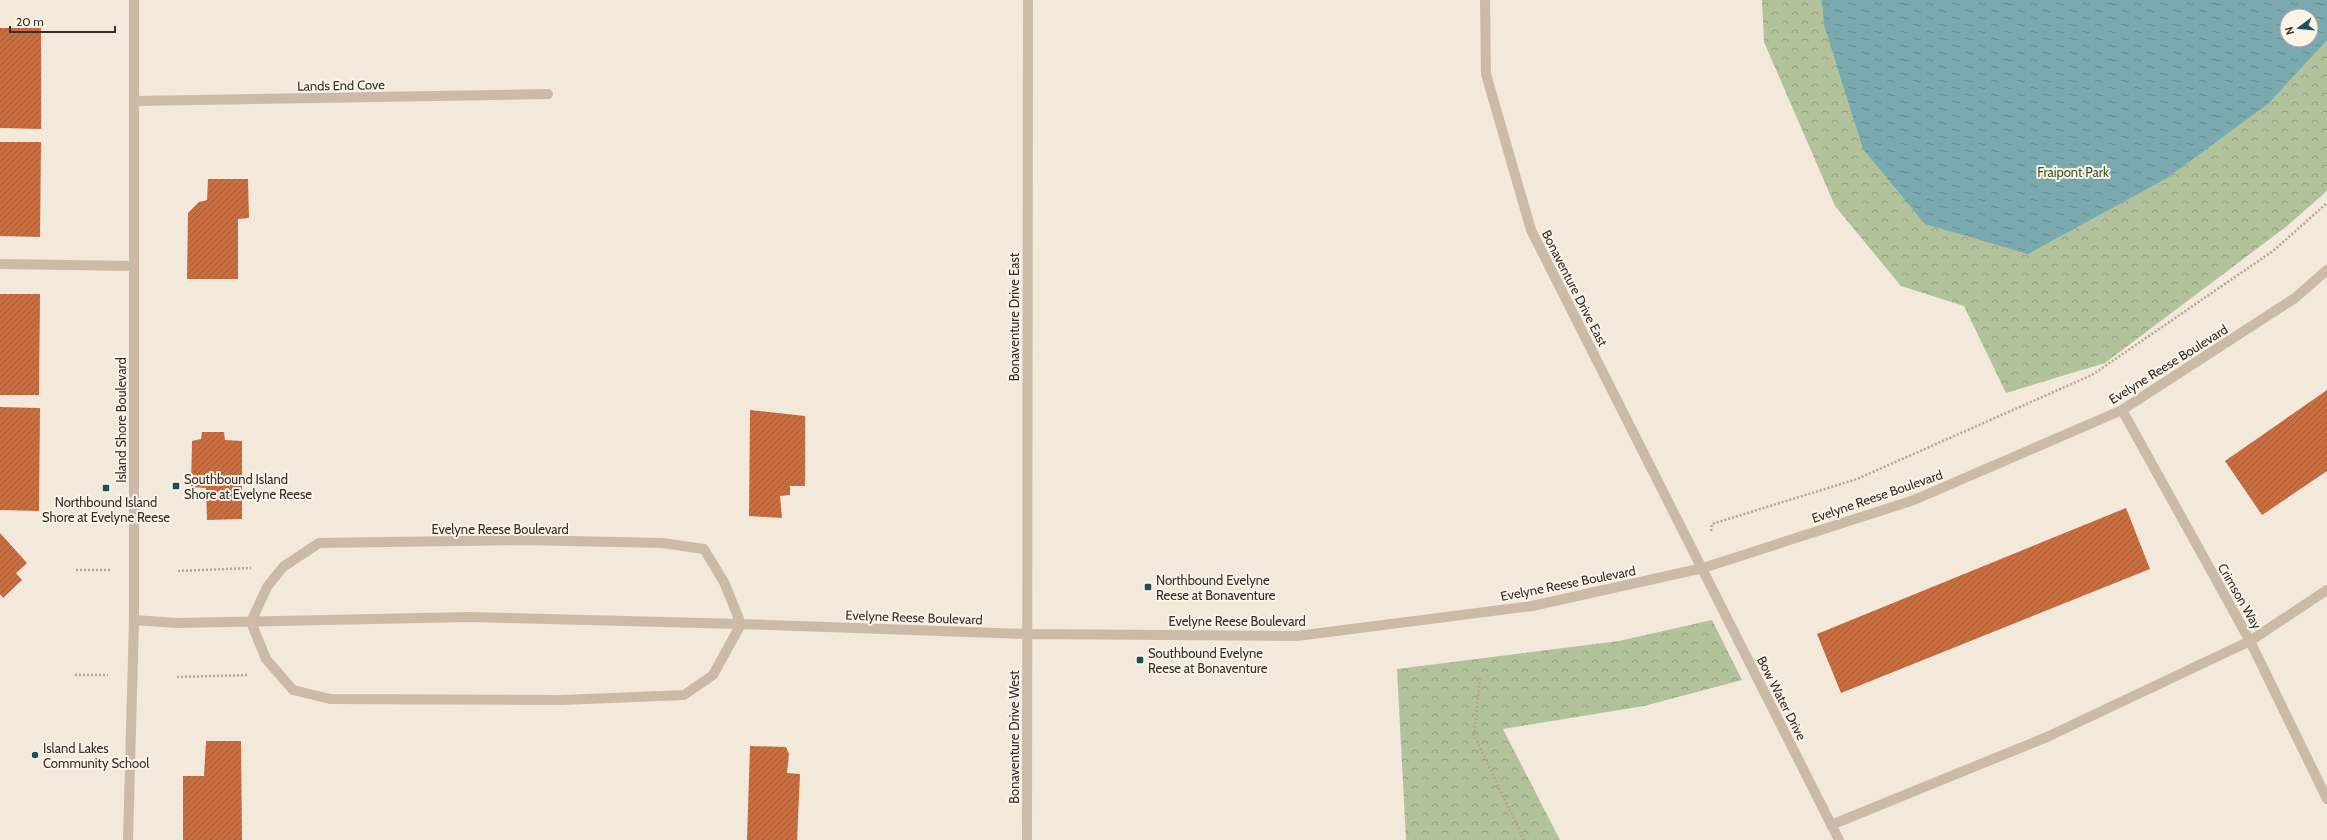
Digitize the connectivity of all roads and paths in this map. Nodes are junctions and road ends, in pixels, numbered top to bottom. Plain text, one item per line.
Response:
1 (134, 0) edge
2 (1028, 0) edge
3 (1485, 0) edge
4 (548, 94) dead end
5 (135, 101) junction
6 (2327, 203) edge
7 (0, 264) edge
8 (134, 266) junction
9 (2327, 270) edge
10 (2122, 410) junction
11 (283, 567) junction
12 (1703, 568) junction
13 (134, 569) junction
14 (76, 570) dead end
15 (178, 571) dead end
16 (2327, 590) edge
17 (134, 620) junction
18 (251, 622) junction
19 (741, 624) junction
20 (1027, 634) junction
21 (2250, 641) junction
22 (278, 674) junction
23 (75, 675) dead end
24 (132, 675) junction
25 (177, 676) dead end
26 (1480, 678) dead end
27 (2327, 799) edge
28 (1831, 825) junction
29 (128, 840) edge
30 (1027, 840) edge
31 (1524, 840) edge
32 (1839, 840) edge

1 - 5 street, Island Shore Boulevard
2 - 20 street, Bonaventure Drive East
3 - 12 street, Bonaventure Drive East
4 - 5 street, Lands End Cove
5 - 8 street, Island Shore Boulevard
6 - 12 path
7 - 8 street
8 - 13 street, Island Shore Boulevard
9 - 10 street, Evelyne Reese Boulevard
10 - 12 street, Evelyne Reese Boulevard
10 - 21 street, Crimson Way
11 - 15 path
11 - 18 street, Evelyne Reese Boulevard
11 - 19 street, Evelyne Reese Boulevard
12 - 20 street, Evelyne Reese Boulevard
12 - 28 street, Bow Water Drive
13 - 14 path
13 - 17 street, Island Shore Boulevard
16 - 21 street
17 - 18 street, Evelyne Reese Boulevard
17 - 24 street, Island Shore Boulevard
18 - 19 street, Evelyne Reese Boulevard
18 - 22 street
19 - 20 street, Evelyne Reese Boulevard
19 - 22 street
20 - 30 street, Bonaventure Drive West
21 - 27 street, Crimson Way
21 - 28 street
22 - 25 path
23 - 24 path
24 - 29 street, Island Shore Boulevard
26 - 31 path
28 - 32 street, Bow Water Drive

